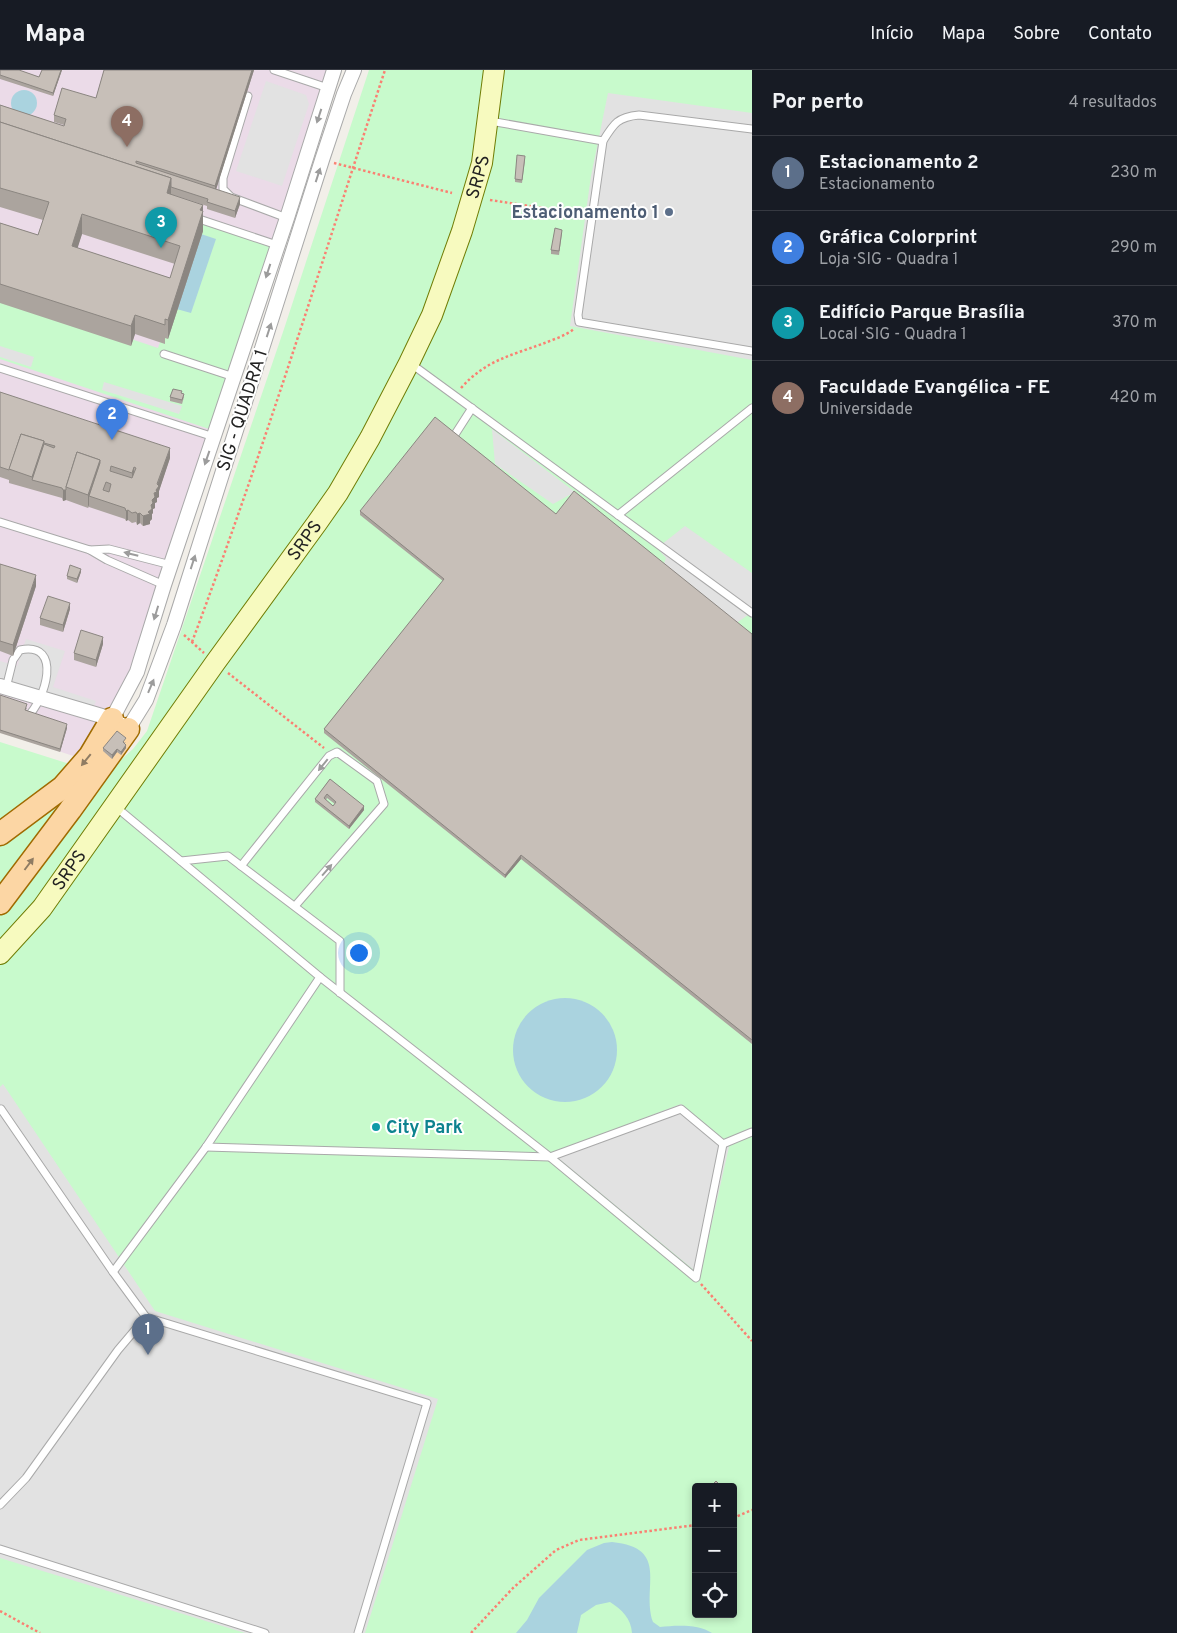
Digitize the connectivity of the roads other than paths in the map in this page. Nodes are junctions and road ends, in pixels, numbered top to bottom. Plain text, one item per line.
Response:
1 (274, 70) edge
2 (334, 70) edge
3 (354, 70) edge
4 (494, 70) edge
5 (328, 88) junction
6 (248, 96) edge
7 (487, 120) junction
8 (752, 128) edge
9 (603, 141) junction
10 (187, 214) edge
11 (287, 218) junction
12 (277, 245) junction
13 (752, 351) edge
14 (164, 354) dead end
15 (409, 363) junction
16 (0, 368) edge
17 (234, 376) junction
18 (472, 408) junction
19 (752, 408) edge
20 (454, 436) edge
21 (214, 437) junction
22 (618, 515) junction
23 (0, 522) edge
24 (90, 550) junction
25 (171, 565) junction
26 (164, 585) junction
27 (752, 613) edge
28 (3, 687) edge
29 (40, 698) junction
30 (22, 718) edge
31 (120, 724) junction
32 (114, 806) junction
33 (0, 834) edge
34 (181, 861) junction
35 (241, 866) junction
36 (0, 903) edge
37 (295, 906) junction
38 (0, 954) edge
39 (320, 977) junction
40 (340, 992) junction
41 (0, 1110) edge
42 (752, 1132) edge
43 (723, 1144) junction
44 (206, 1147) junction
45 (550, 1157) junction
46 (112, 1272) junction
47 (146, 1317) junction
48 (0, 1505) edge
49 (0, 1549) edge
50 (265, 1633) edge
51 (358, 1633) edge

1 - 5 lane
2 - 5 street, SIG - QUADRA 1
31 -> 3 street, SIG - QUADRA 1
4 - 7 main road, SRPS
5 -> 11 street, SIG - QUADRA 1
6 - 11 lane
7 - 9 lane
7 - 15 main road, SRPS
8 - 9 lane
9 - 13 lane
10 - 12 lane
11 - 12 street, SIG - QUADRA 1
12 -> 17 street, SIG - QUADRA 1
14 - 17 lane
15 - 18 lane
15 - 32 main road, SRPS
16 - 21 lane
17 - 21 street, SIG - QUADRA 1
18 - 20 lane
18 - 22 lane
19 - 22 lane
21 -> 25 street, SIG - QUADRA 1
22 - 27 lane
23 - 24 lane
25 -> 24 lane
24 - 26 lane
25 - 26 street, SIG - QUADRA 1
26 -> 31 street, SIG - QUADRA 1
28 - 29 street
28 - 29 lane
29 - 30 lane
29 - 31 street
31 -> 33 main road
36 -> 31 main road
32 - 34 lane
32 - 38 main road, SRPS
34 - 35 lane
34 - 39 lane
35 - 37 lane
37 -> 35 lane
37 - 40 lane
39 - 40 lane
39 - 44 lane
40 - 45 lane
41 - 46 lane
42 - 43 lane
43 - 45 lane
43 - 45 lane
44 - 45 lane
44 - 46 lane
46 - 47 lane
47 - 48 lane
47 - 51 lane
49 - 50 lane

